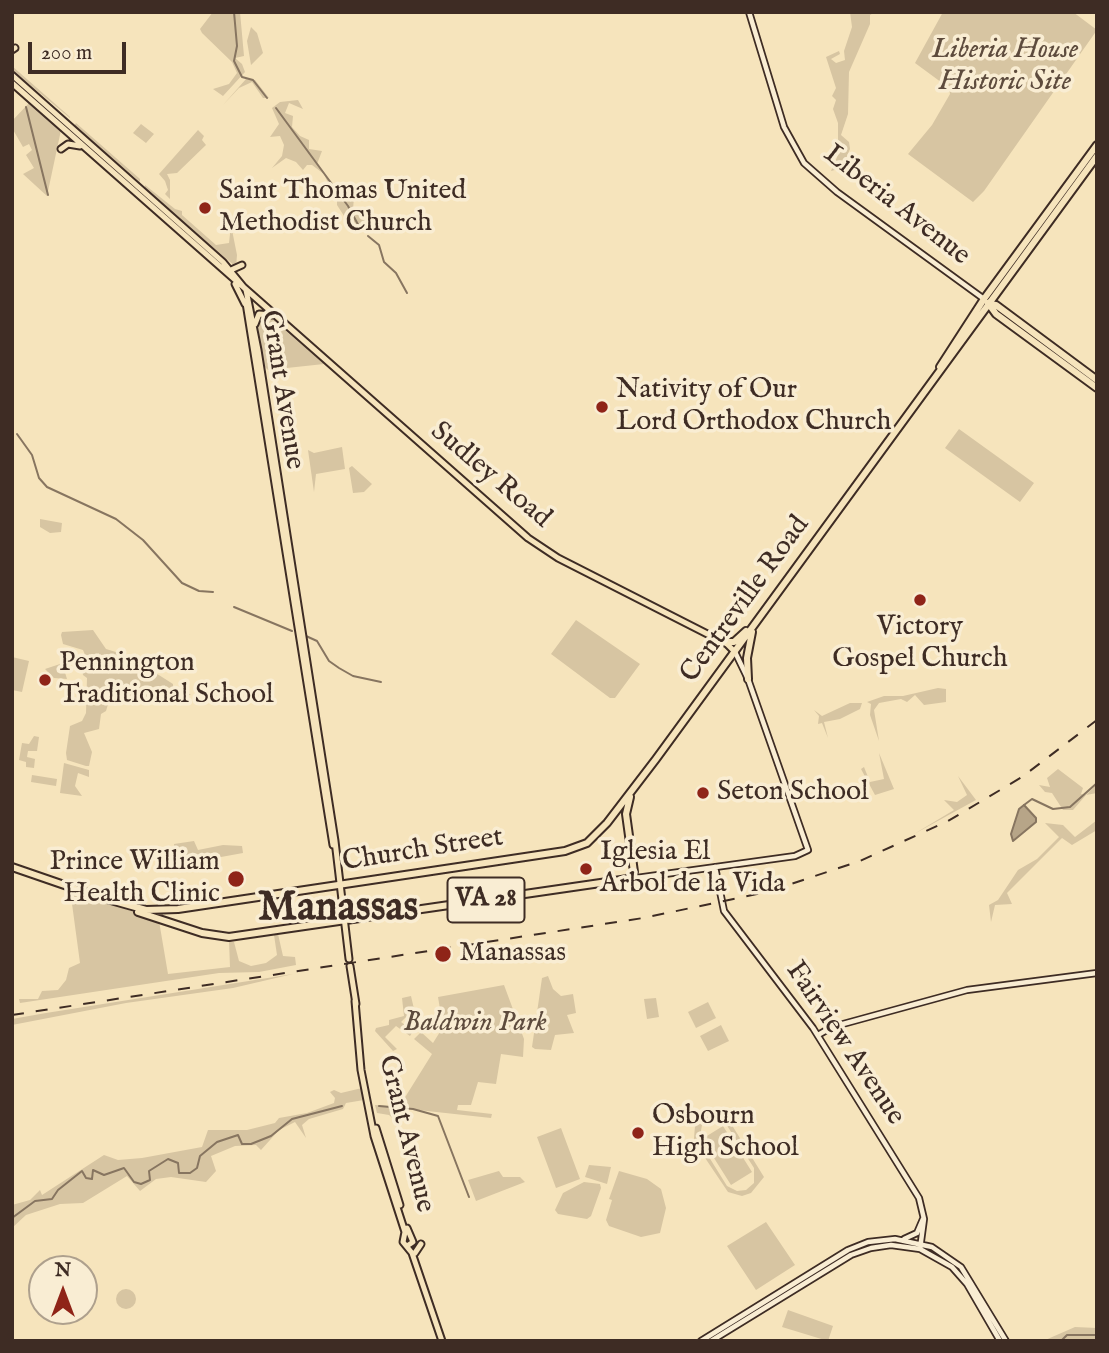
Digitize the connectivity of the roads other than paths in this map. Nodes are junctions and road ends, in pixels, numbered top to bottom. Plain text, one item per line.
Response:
1 (749, 12) edge
2 (12, 75) edge
3 (12, 83) edge
4 (1089, 143) dead end
5 (1097, 143) edge
6 (86, 148) junction
7 (61, 149) dead end
8 (1097, 156) edge
9 (242, 265) dead end
10 (231, 270) junction
11 (232, 279) junction
12 (1003, 286) junction
13 (246, 290) junction
14 (987, 302) junction
15 (247, 311) junction
16 (996, 314) junction
17 (1010, 315) junction
18 (275, 316) junction
19 (978, 320) junction
20 (254, 331) junction
21 (935, 378) junction
22 (1097, 380) edge
23 (1097, 388) edge
24 (762, 615) junction
25 (754, 626) junction
26 (723, 642) junction
27 (735, 652) junction
28 (748, 678) junction
29 (644, 775) junction
30 (587, 843) joint
31 (333, 845) junction
32 (12, 867) edge
33 (715, 867) junction
34 (634, 872) junction
35 (641, 877) junction
36 (628, 879) junction
37 (339, 886) junction
38 (100, 897) junction
39 (178, 909) junction
40 (344, 920) junction
41 (171, 922) junction
42 (1097, 973) edge
43 (818, 1035) junction
44 (924, 1215) junction
45 (902, 1240) junction
46 (421, 1244) dead end
47 (409, 1245) junction
48 (920, 1246) junction
49 (415, 1253) junction
50 (441, 1340) edge
51 (701, 1341) edge
52 (711, 1341) edge
53 (1000, 1341) edge
54 (1006, 1341) edge

1 - 14 main road, Liberia Avenue
2 - 10 main road, Sudley Road
3 - 6 main road, Sudley Road
4 - 5 highway
5 - 14 highway, Centreville Road / VA 28
6 - 7 main road
6 - 11 main road, Sudley Road
8 - 12 highway, Centreville Road / VA 28
9 - 10 main road
10 - 13 main road, Sudley Road
11 - 13 main road, Sudley Road
11 - 15 main road
12 - 14 highway, Centreville Road / VA 28
12 - 17 highway
13 - 15 main road, Grant Avenue
13 - 18 main road, Sudley Road
13 - 20 main road, Grant Avenue
14 - 16 highway, Liberia Avenue
14 - 17 highway, Liberia Avenue
14 - 19 highway, Centreville Road / VA 28
14 - 21 highway, Centreville Road / VA 28
15 - 31 main road, Grant Avenue
16 - 19 highway
16 - 23 highway, Liberia Avenue
17 - 22 highway, Liberia Avenue
18 - 20 main road
18 - 26 main road, Sudley Road
19 - 21 highway, Centreville Road / VA 28
20 - 31 main road, Grant Avenue
21 - 24 highway, Centreville Road / VA 28
24 - 25 highway, Centreville Road / VA 28
24 - 26 highway
25 - 27 highway, Centreville Road / VA 28
25 - 28 highway
26 - 27 main road, Sudley Road
27 - 28 main road
27 - 29 highway, Centreville Road / VA 28
28 - 33 main road
29 - 30 highway, Centreville Road / VA 28
29 - 34 highway, VA 28
30 - 37 highway, Church Street / VA 28
31 - 37 main road, Grant Avenue
32 - 38 highway, VA 28
33 - 35 main road
33 - 43 main road, Fairview Avenue
34 - 35 main road
34 - 36 highway
35 - 36 main road
36 - 40 highway, VA 28
37 - 39 highway, Church Street / VA 28
37 - 40 main road, Grant Avenue
38 - 39 highway, Church Street / VA 28
38 - 41 highway, VA 28
39 - 41 highway
40 - 41 highway, VA 28
40 - 47 main road, Grant Avenue
42 - 43 main road
43 - 44 main road, Fairview Avenue
44 - 45 main road
44 - 48 main road
45 - 48 main road
45 - 51 main road
46 - 49 main road
47 - 49 main road, Grant Avenue
47 - 50 main road, Grant Avenue
48 - 52 main road
48 - 53 main road
48 - 54 main road
49 - 50 main road, Grant Avenue

